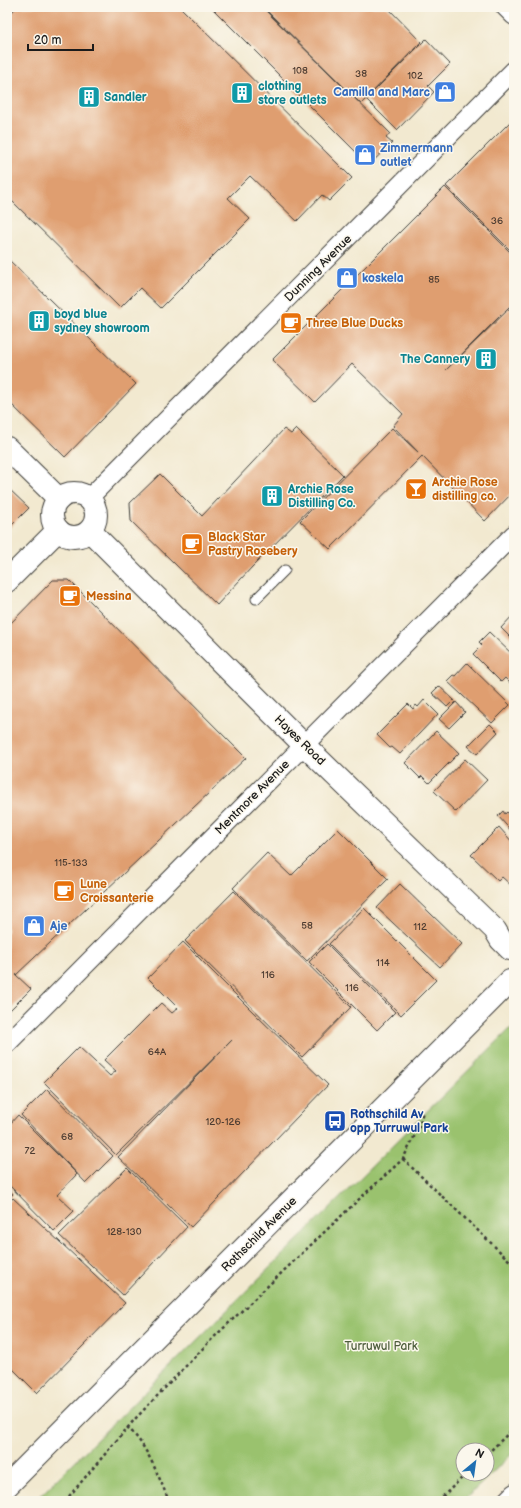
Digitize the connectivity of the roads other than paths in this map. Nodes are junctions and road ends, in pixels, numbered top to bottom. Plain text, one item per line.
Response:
1 (505, 7) edge
2 (514, 16) edge
3 (514, 70) edge
4 (7, 448) edge
5 (59, 499) junction
6 (88, 499) junction
7 (58, 530) junction
8 (90, 531) junction
9 (514, 534) edge
10 (285, 570) dead end
11 (7, 581) edge
12 (256, 599) dead end
13 (304, 745) junction
14 (512, 947) edge
15 (512, 982) edge
16 (7, 1044) edge
17 (7, 1486) edge
18 (514, 1493) edge
19 (506, 1501) edge

1 - 2 street
3 - 6 street, Dunning Avenue
4 - 5 street
5 - 6 street
5 - 7 street
6 - 8 street
7 - 8 street
7 - 11 street
8 - 13 street, Hayes Road
9 - 13 street, Mentmore Avenue
10 - 12 lane
13 - 14 street, Hayes Road
13 - 16 street, Mentmore Avenue
14 - 15 street
15 - 17 street, Rothschild Avenue
18 - 19 street

